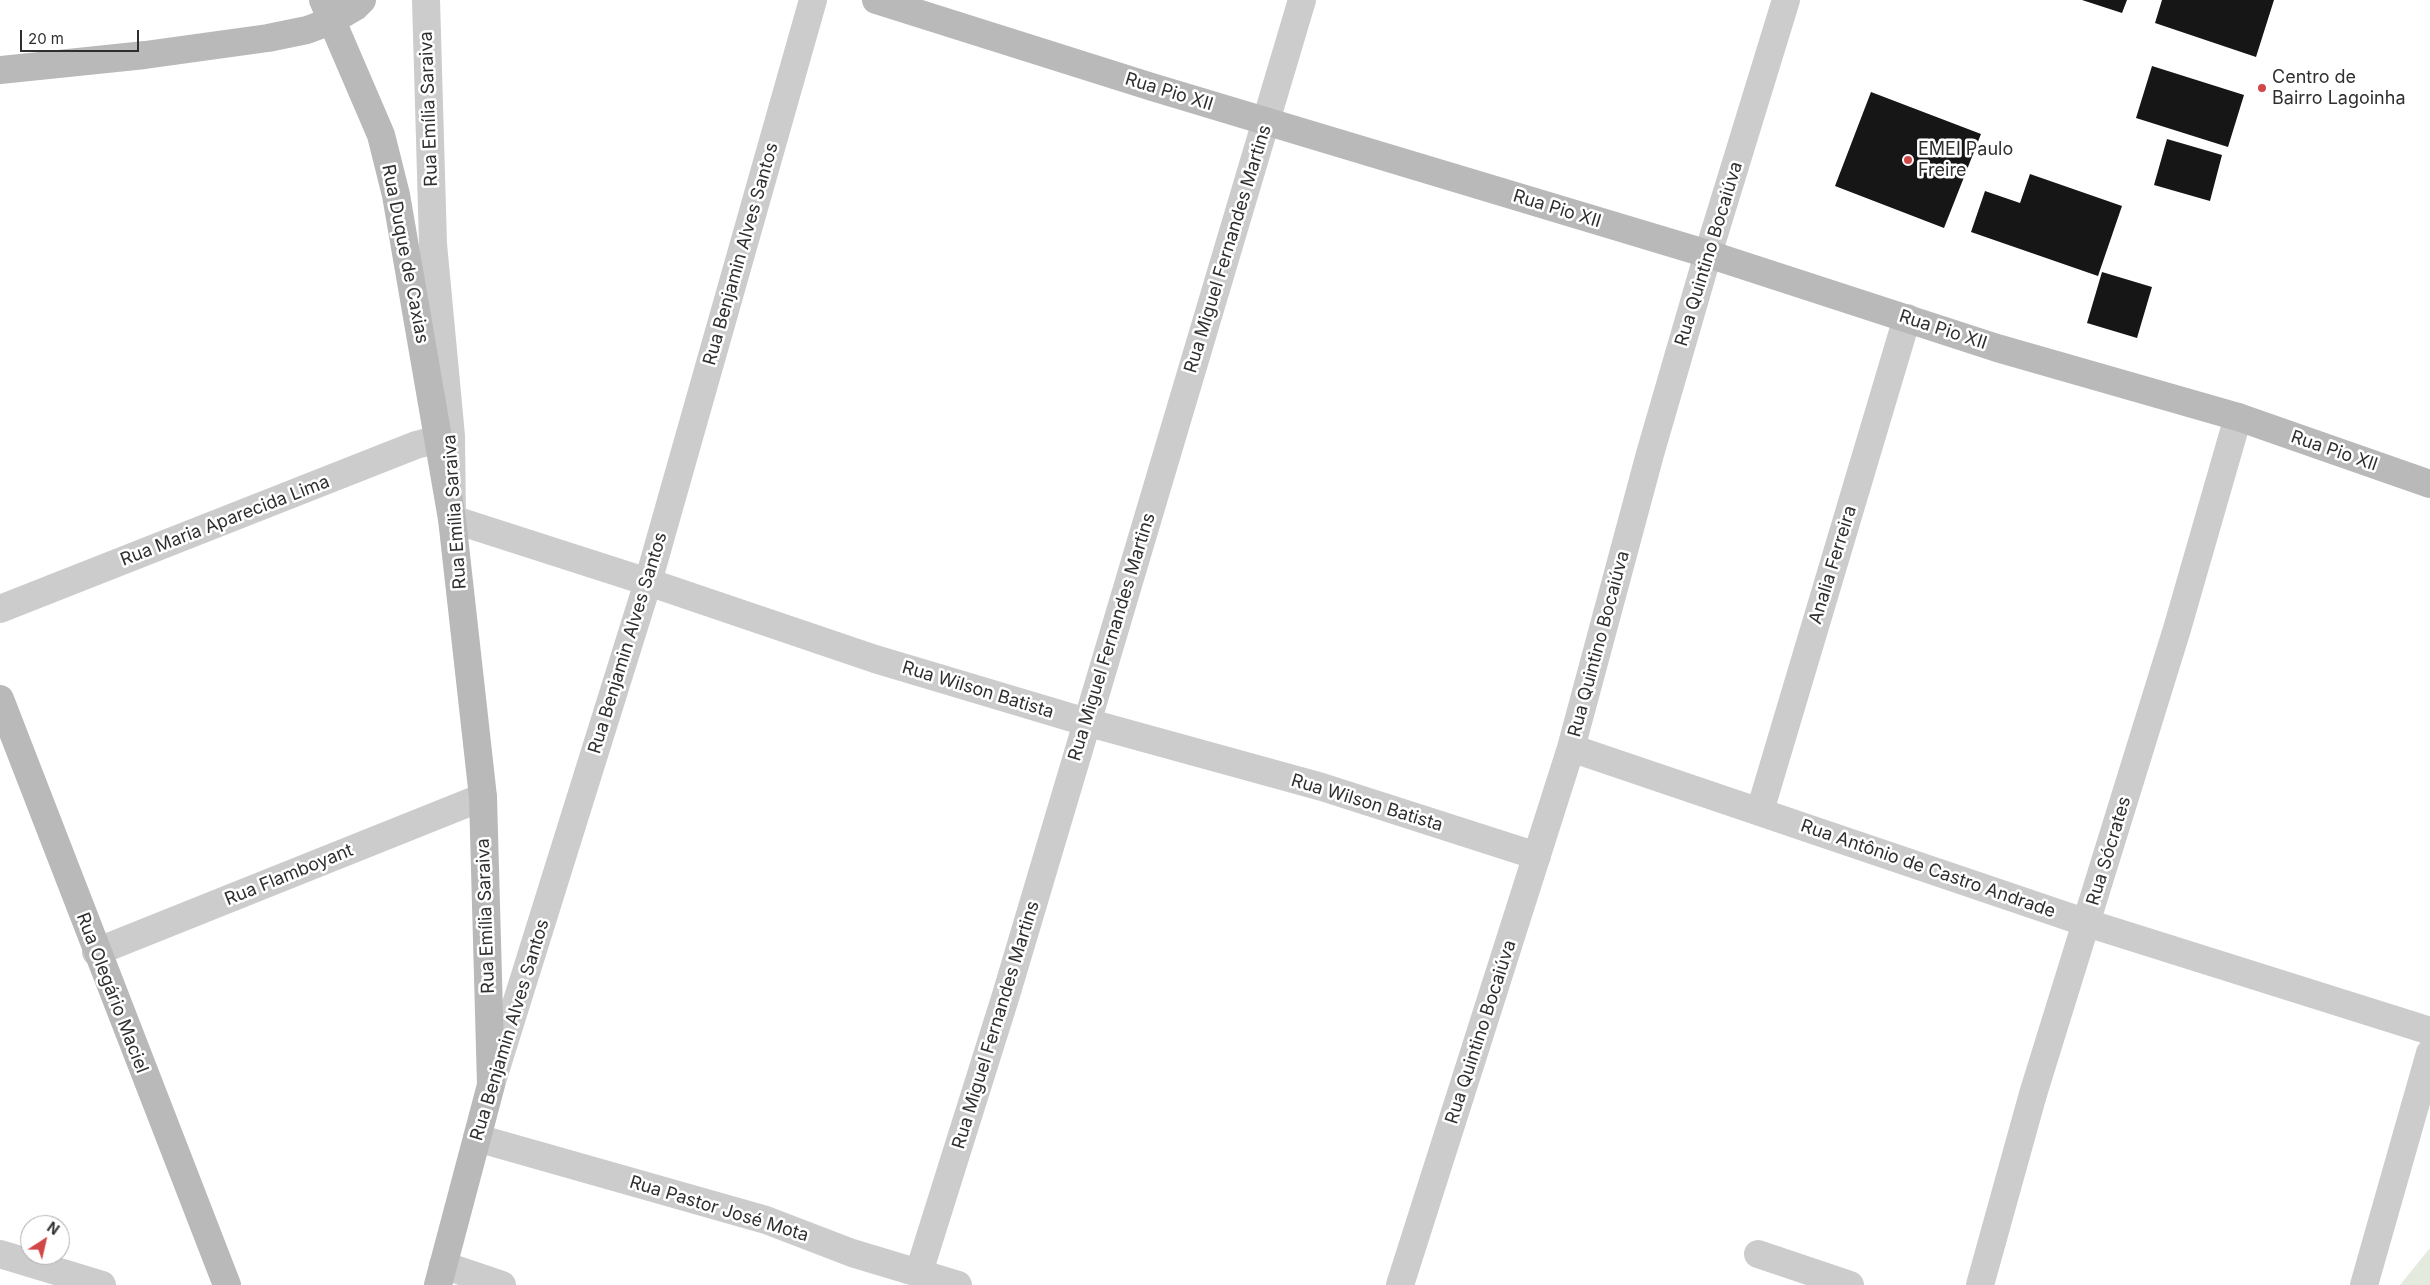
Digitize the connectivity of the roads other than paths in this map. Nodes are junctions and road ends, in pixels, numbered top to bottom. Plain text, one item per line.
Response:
1 (362, 0) edge
2 (426, 0) edge
3 (813, 0) edge
4 (876, 0) edge
5 (1302, 0) edge
6 (1786, 0) edge
7 (327, 11) edge
8 (0, 70) edge
9 (1266, 121) junction
10 (1708, 254) junction
11 (1907, 318) junction
12 (2238, 417) junction
13 (445, 437) junction
14 (2430, 484) edge
15 (452, 519) junction
16 (648, 582) junction
17 (0, 609) edge
18 (0, 699) edge
19 (1086, 722) junction
20 (1571, 748) junction
21 (483, 797) junction
22 (1760, 811) junction
23 (1537, 856) junction
24 (2087, 923) junction
25 (96, 952) junction
26 (2430, 1031) edge
27 (2430, 1053) edge
28 (491, 1084) junction
29 (477, 1138) junction
30 (0, 1254) edge
31 (1758, 1254) dead end
32 (919, 1272) junction
33 (441, 1275) edge
34 (102, 1285) edge
35 (227, 1285) edge
36 (502, 1285) edge
37 (958, 1285) edge
38 (1400, 1285) edge
39 (1850, 1285) edge
40 (1980, 1285) edge
41 (2364, 1285) edge

1 - 7 street
2 - 13 street, Rua Emília Saraiva
3 - 16 street, Rua Benjamin Alves Santos
4 - 9 street, Rua Pio XII
5 - 9 street, Rua Miguel Fernandes Martins
6 - 10 street, Rua Quintino Bocaiúva
7 - 8 street
7 - 13 street, Rua Duque de Caxias
9 - 10 street, Rua Pio XII
9 - 19 street, Rua Miguel Fernandes Martins
10 - 11 street, Rua Pio XII
10 - 20 street, Rua Quintino Bocaiúva
11 - 12 street, Rua Pio XII
11 - 22 street, Analia Ferreira
12 - 14 street, Rua Pio Xll
12 - 24 street, Rua Sócrates
13 - 15 street, Rua Duque de Caxias
13 - 17 street, Rua Maria Aparecida Lima
15 - 16 street, Rua Wilson Batista
15 - 21 street, Rua Emília Saraiva
16 - 19 street, Rua Wilson Batista
16 - 28 street, Rua Benjamin Alves Santos
18 - 25 street, Rua Olegário Maciel
19 - 23 street, Rua Wilson Batista
19 - 32 street, Rua Miguel Fernandes Martins
20 - 22 street, Rua Antônio de Castro Andrade
20 - 23 street, Rua Quintino Bocaiúva
21 - 25 street, Rua Flamboyant
21 - 28 street, Rua Emília Saraiva
22 - 24 street, Rua Antônio de Castro Andrade
23 - 38 street, Rua Quintino Bocaiúva
24 - 26 street, Rua Antônio de Castro Andrade
24 - 40 street, Rua Sócrates
25 - 35 street, Rua Olegário Maciel
27 - 41 street
28 - 29 street, Rua Benjamin Alves Santos
29 - 32 street, Rua Pastor José Mota
29 - 33 street, Rua Benjamin Alves Santos
30 - 34 street
31 - 39 street
32 - 37 street, Rua Pastor José Mota
33 - 36 street

